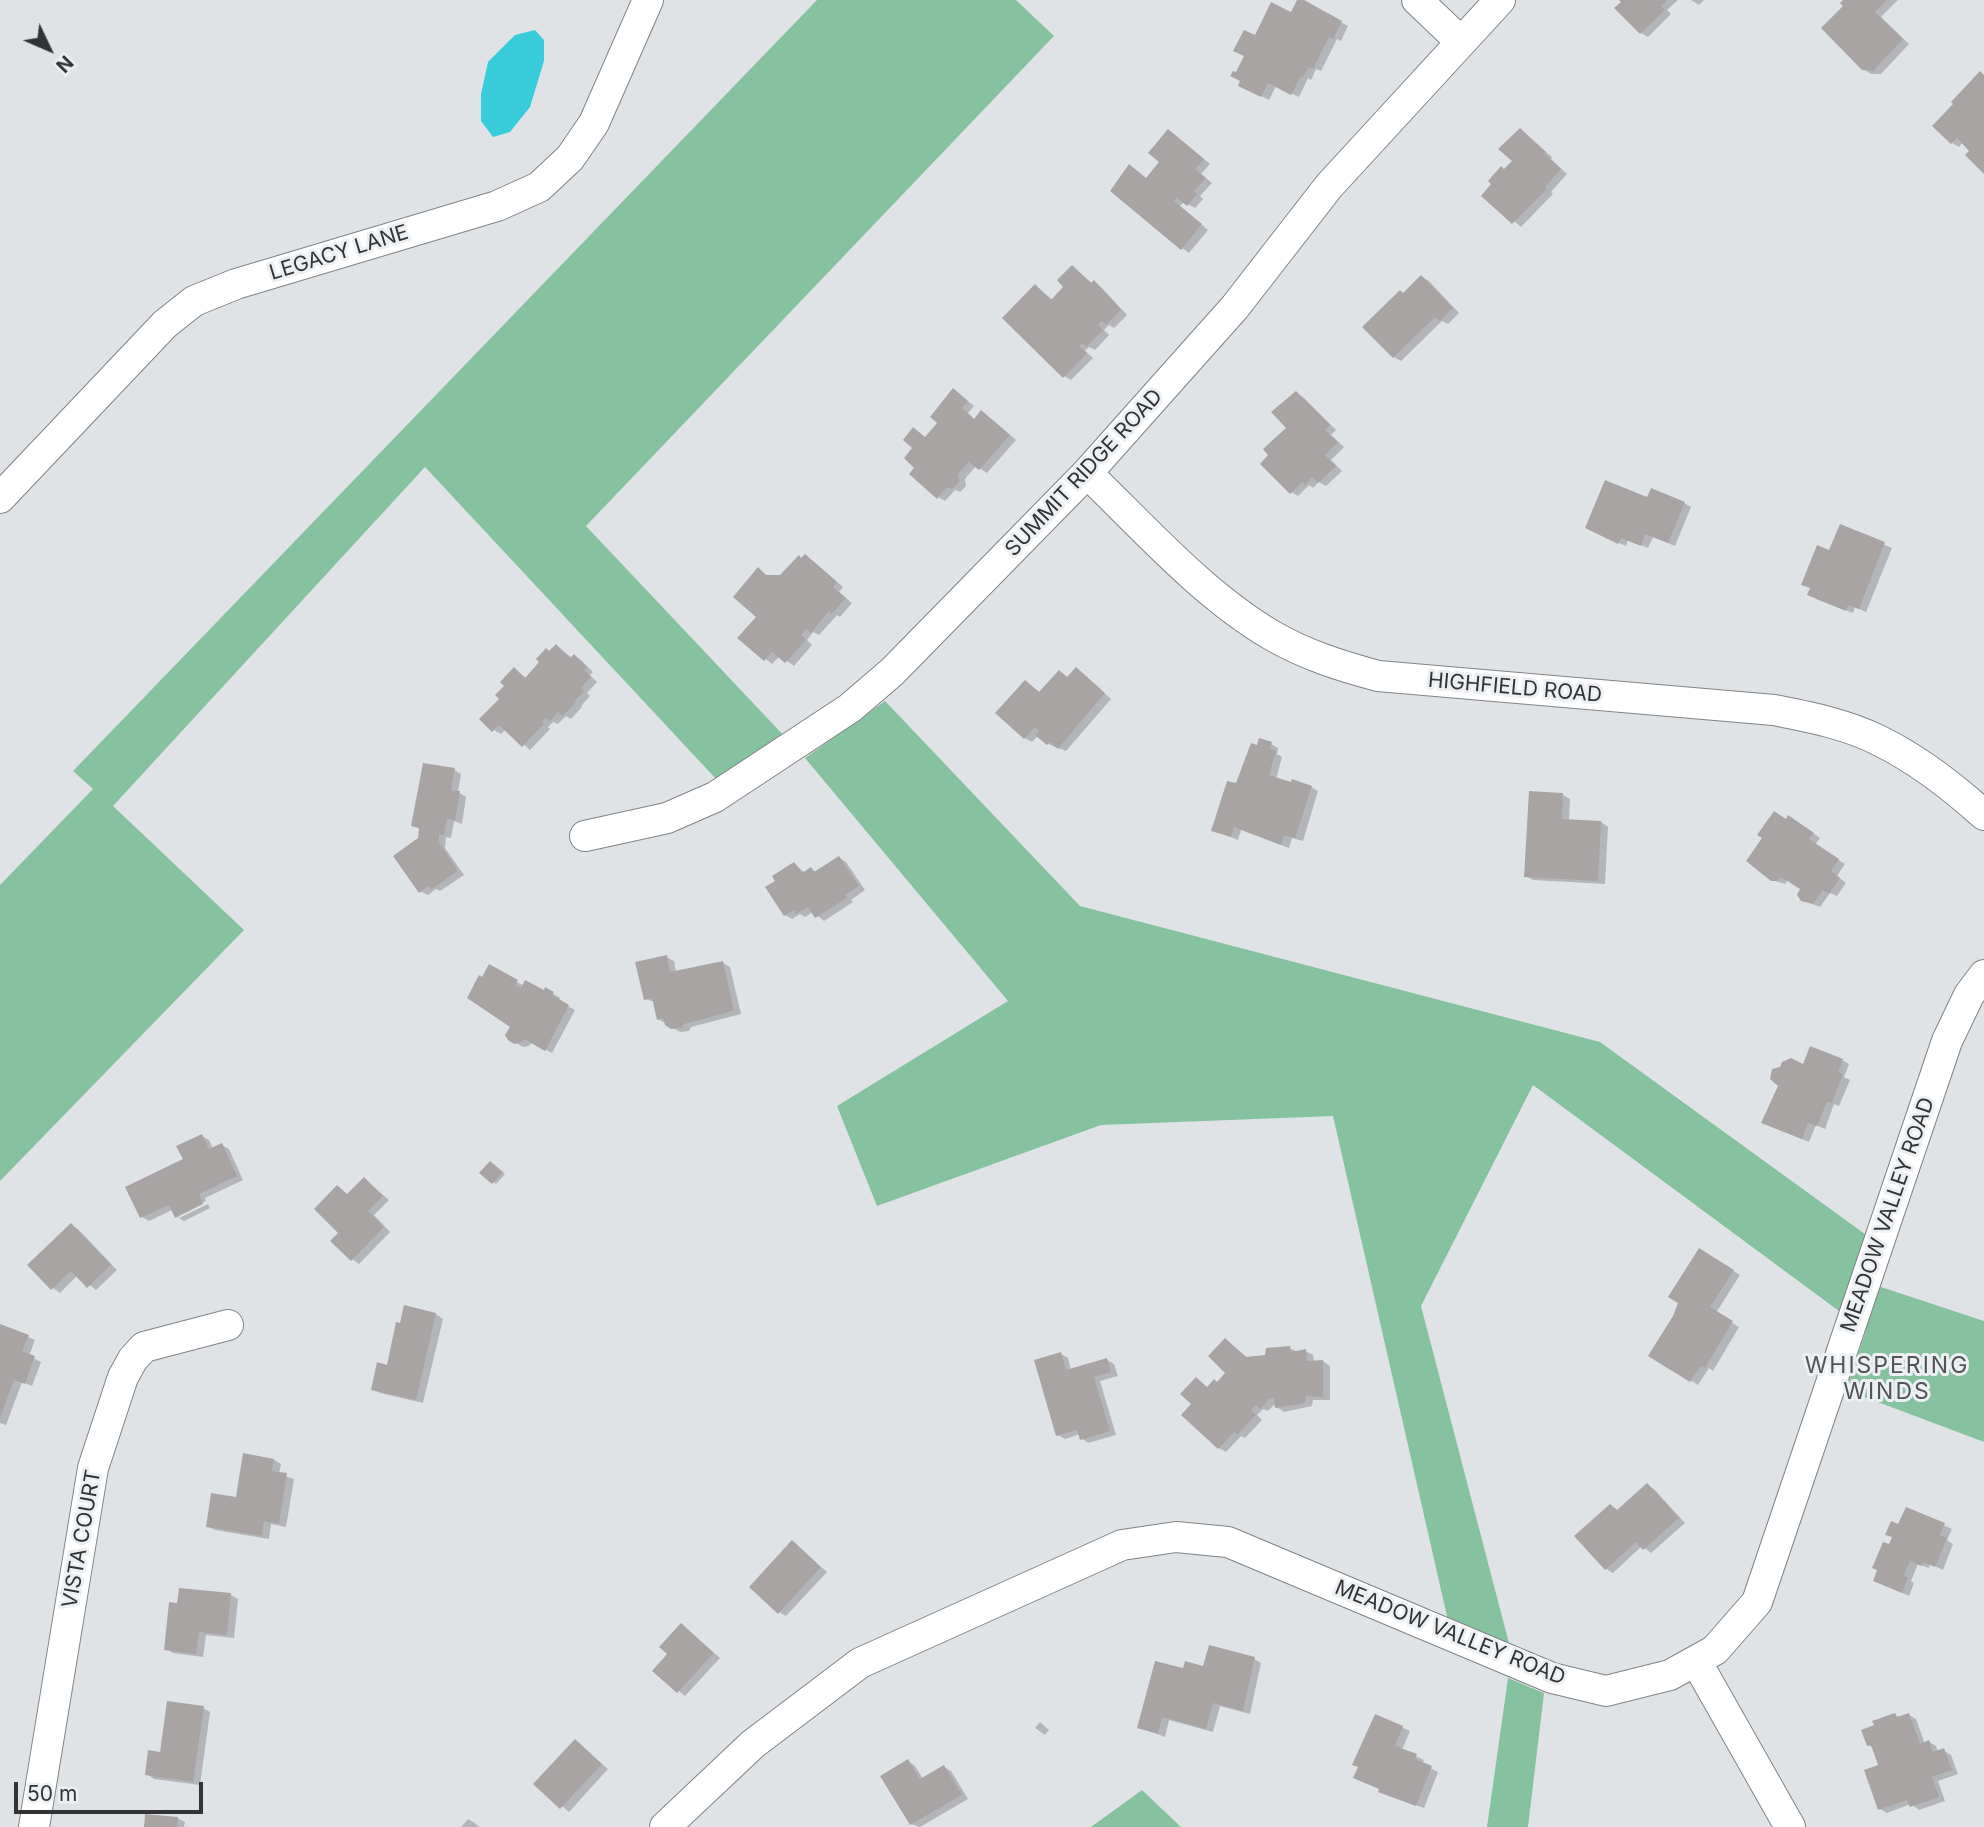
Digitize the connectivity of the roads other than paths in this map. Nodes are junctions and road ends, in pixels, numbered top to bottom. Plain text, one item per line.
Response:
1 (648, 0) edge
2 (1418, 0) edge
3 (1500, 0) edge
4 (1460, 41) junction
5 (1087, 473) junction
6 (0, 498) edge
7 (1984, 815) edge
8 (585, 836) dead end
9 (1984, 975) edge
10 (228, 1325) dead end
11 (1696, 1661) junction
12 (33, 1827) edge
13 (665, 1827) edge
14 (1790, 1827) edge

1 - 6 street, LEGACY LANE
2 - 4 street
3 - 4 street, SUMMIT RIDGE ROAD
4 - 5 street, SUMMIT RIDGE ROAD
5 - 7 street, HIGHFIELD ROAD
5 - 8 street, SUMMIT RIDGE ROAD
9 - 11 street, MEADOW VALLEY ROAD
10 - 12 street, VISTA COURT
11 - 13 street, MEADOW VALLEY ROAD
11 - 14 street

